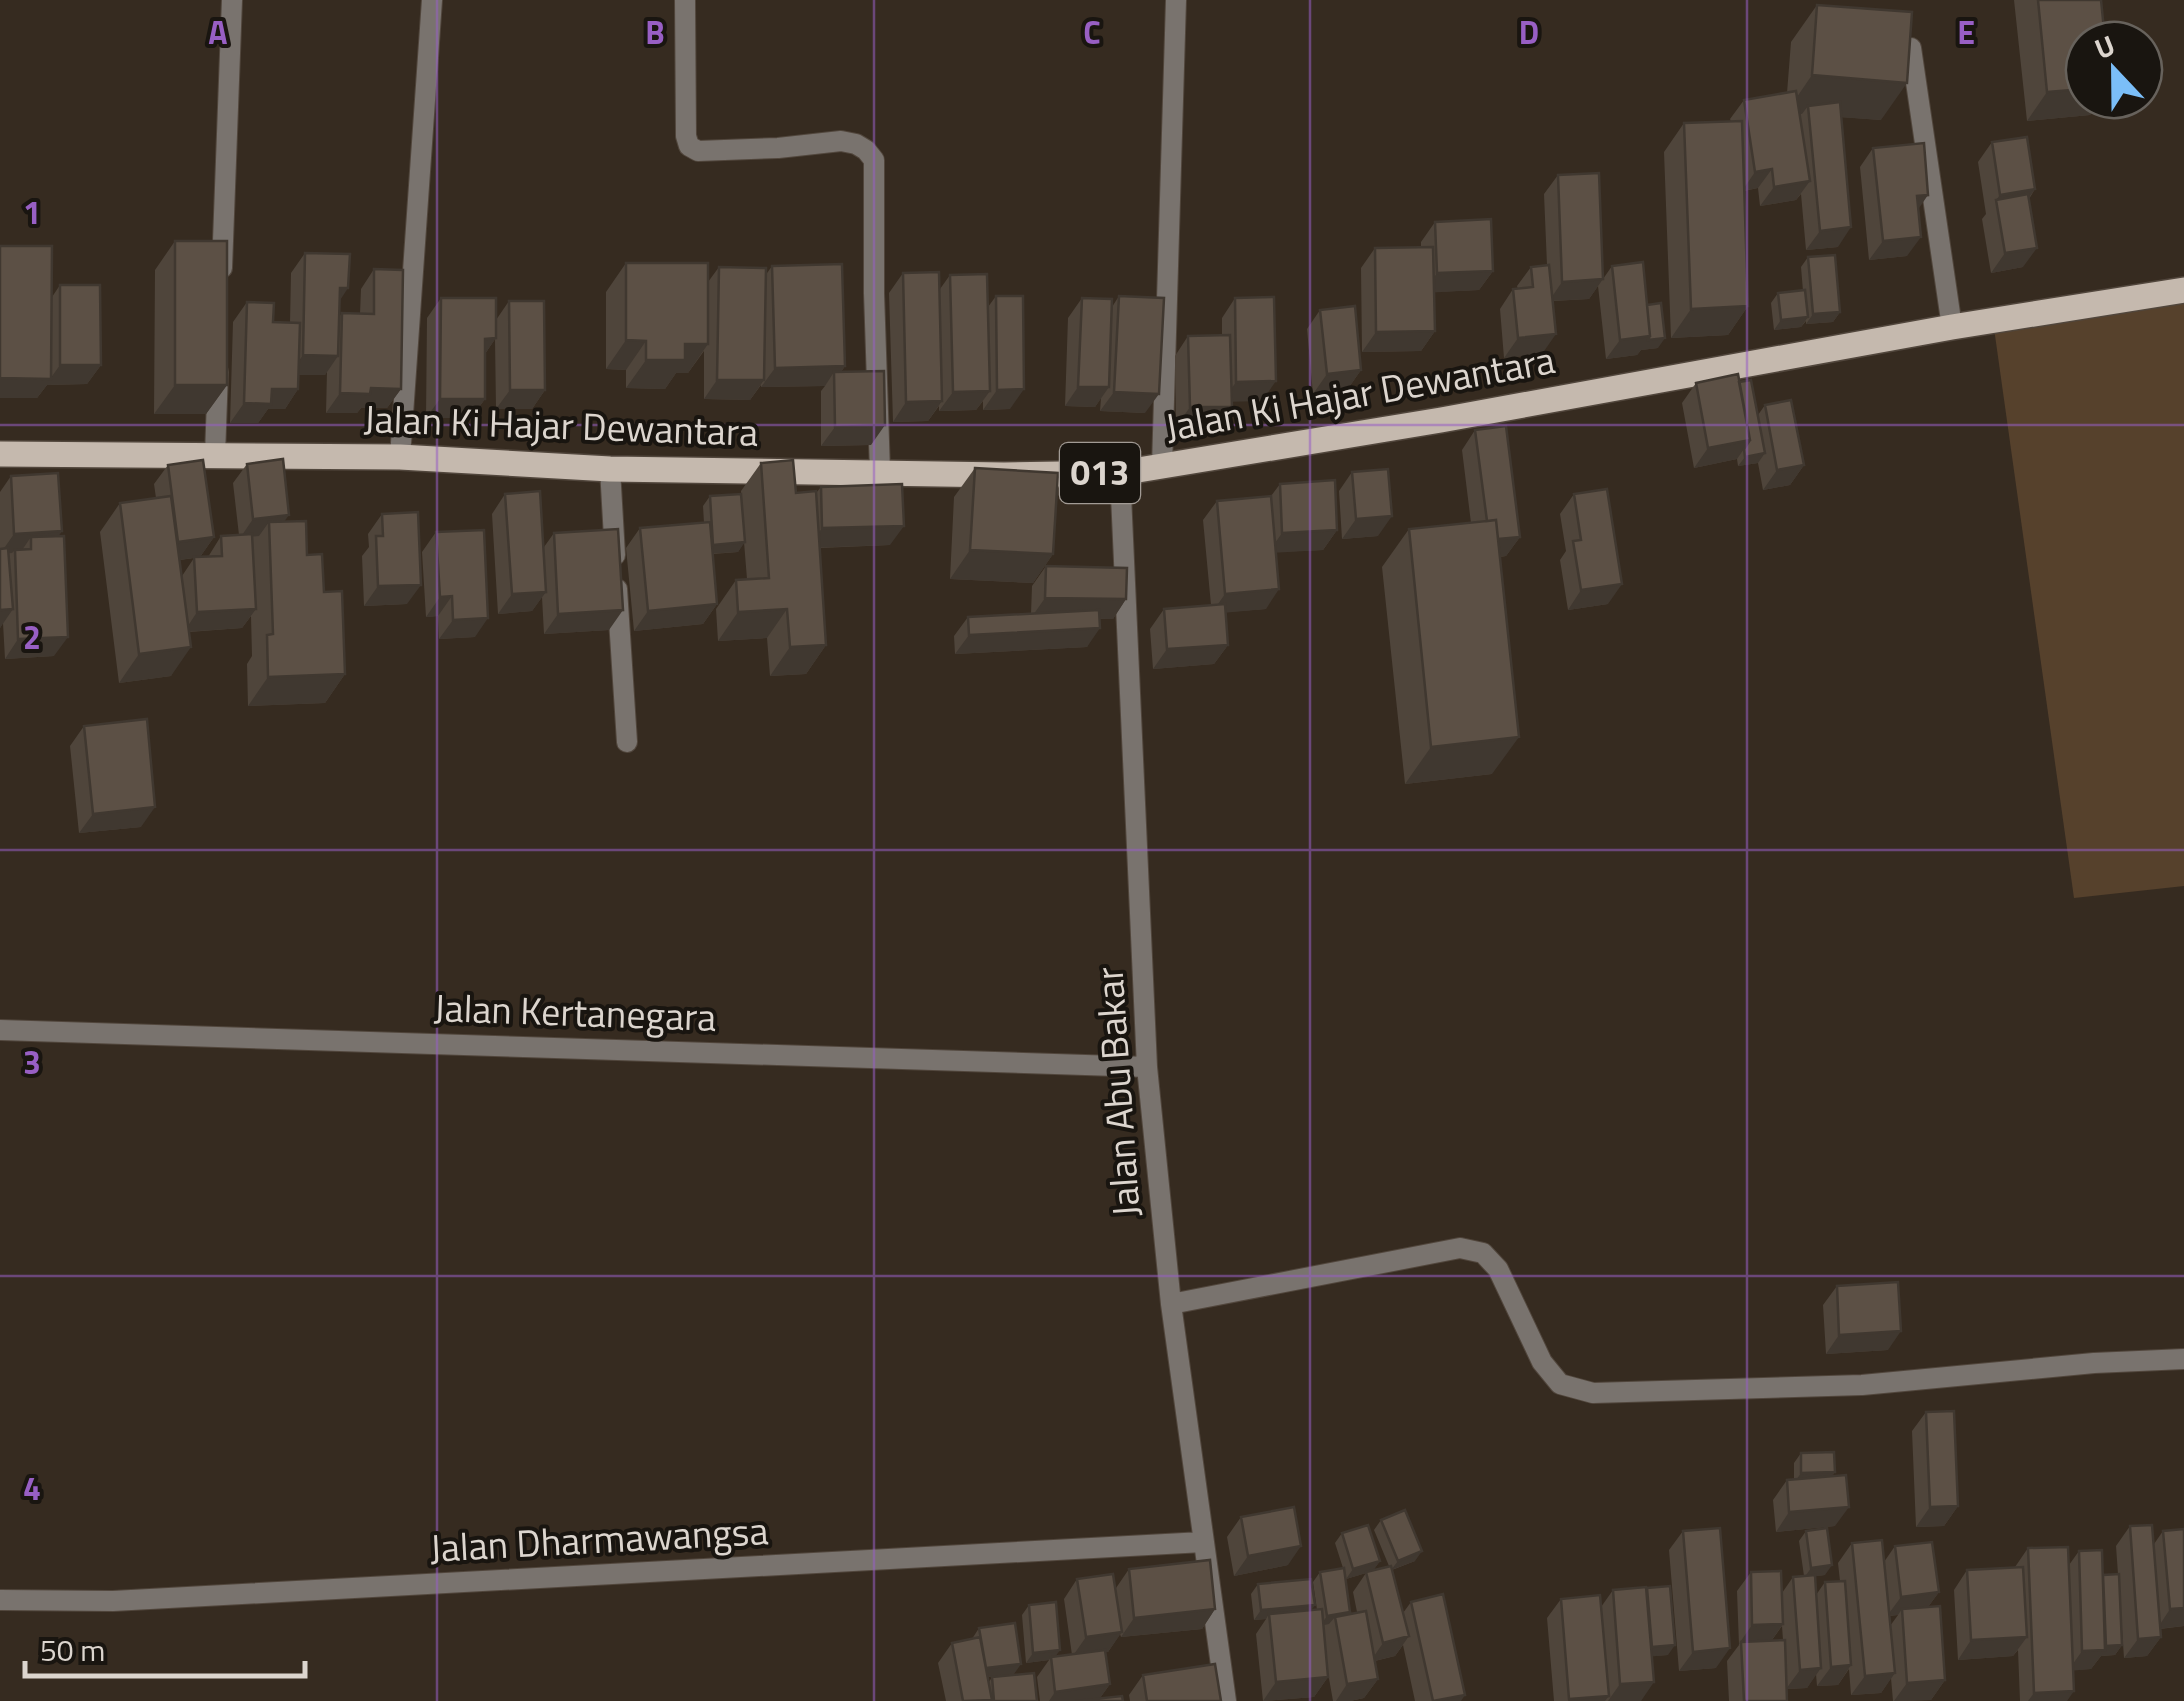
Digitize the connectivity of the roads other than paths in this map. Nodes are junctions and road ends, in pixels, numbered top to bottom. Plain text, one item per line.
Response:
1 (232, 0) edge
2 (432, 0) edge
3 (685, 0) edge
4 (1176, 0) edge
5 (1910, 48) edge
6 (2184, 290) edge
7 (221, 296) edge
8 (1952, 328) junction
9 (219, 356) edge
10 (0, 454) edge
11 (215, 454) junction
12 (400, 457) junction
13 (1162, 466) junction
14 (610, 468) junction
15 (880, 471) junction
16 (1120, 473) junction
17 (627, 742) dead end
18 (0, 1030) edge
19 (1147, 1067) junction
20 (1171, 1304) junction
21 (2184, 1359) edge
22 (1202, 1542) junction
23 (0, 1600) edge
24 (1226, 1701) edge

1 - 7 street
2 - 12 street
3 - 15 street
4 - 13 street
5 - 8 street
6 - 8 main road, Jalan Ki Hajar Dewantara / 013
8 - 13 main road, Jalan Ki Hajar Dewantara / 013
9 - 11 street
10 - 11 main road, Jalan Ki Hajar Dewantara / 013
11 - 12 main road, Jalan Ki Hajar Dewantara / 013
12 - 14 main road, Jalan Ki Hajar Dewantara / 013
13 - 16 main road, Jalan Ki Hajar Dewantara / 013
14 - 15 main road, Jalan Ki Hajar Dewantara / 013
14 - 17 street
15 - 16 main road, Jalan Ki Hajar Dewantara / 013
16 - 19 street, Jalan Abu Bakar
18 - 19 street, Jalan Kertanegara
19 - 20 street, Jalan Abu Bakar
20 - 21 street
20 - 22 street, Jalan Abu Bakar
22 - 23 street, Jalan Dharmawangsa
22 - 24 street, Jalan Abu Bakar

